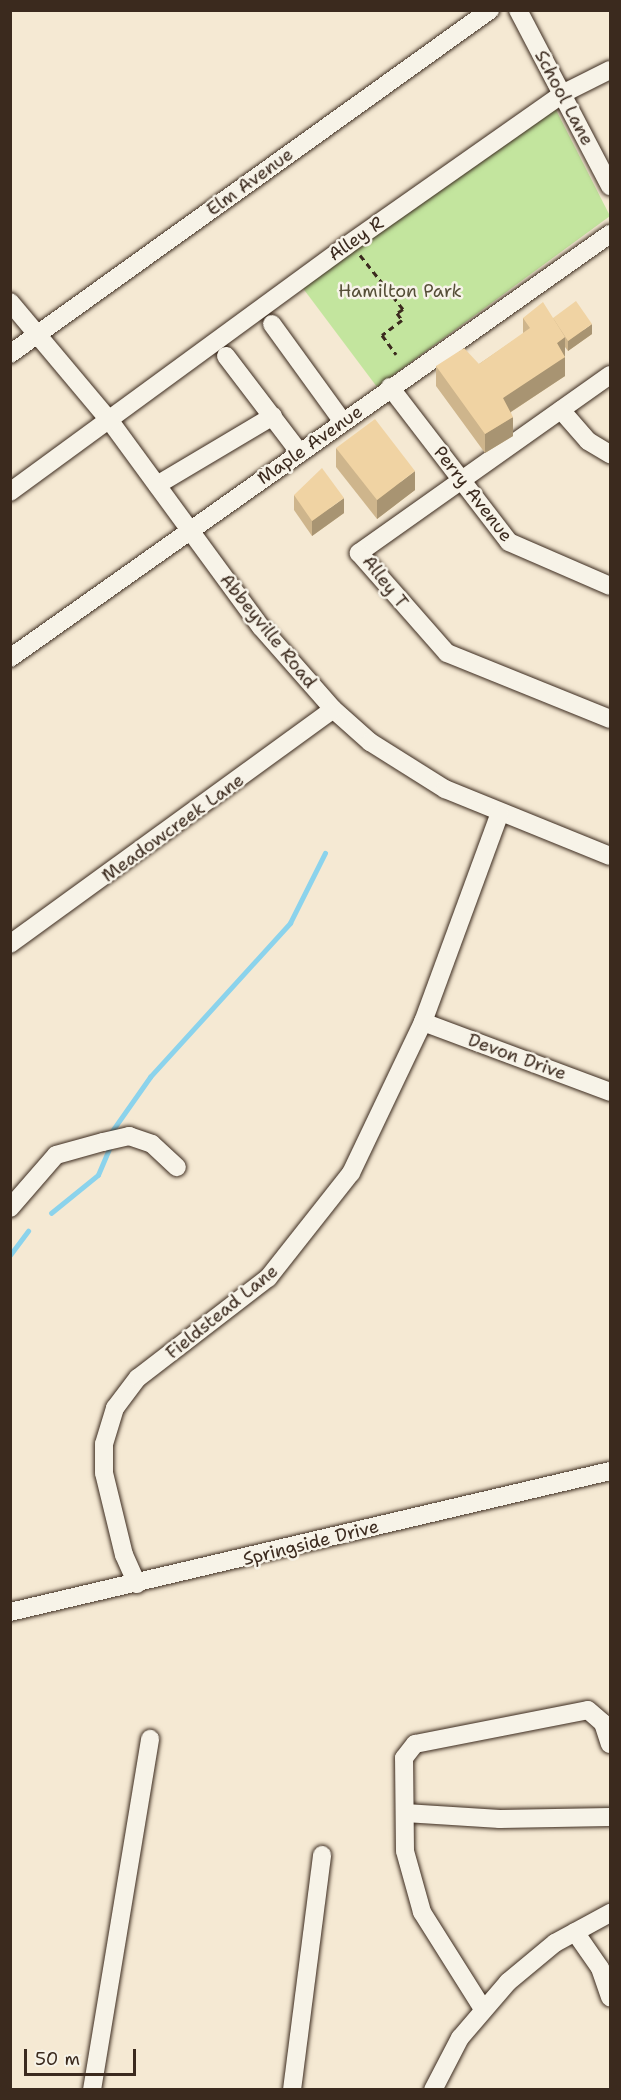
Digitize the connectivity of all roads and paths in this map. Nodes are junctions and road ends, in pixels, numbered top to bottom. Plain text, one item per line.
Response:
1 (490, 10) edge
2 (518, 10) edge
3 (610, 70) edge
4 (561, 94) junction
5 (610, 186) edge
6 (610, 234) edge
7 (353, 245) dead end
8 (10, 302) edge
9 (272, 324) dead end
10 (38, 334) junction
11 (10, 354) edge
12 (396, 354) dead end
13 (226, 356) dead end
14 (610, 375) edge
15 (390, 387) junction
16 (561, 410) junction
17 (273, 416) junction
18 (110, 421) junction
19 (343, 422) junction
20 (300, 453) junction
21 (610, 454) edge
22 (462, 481) junction
23 (157, 485) junction
24 (10, 492) edge
25 (190, 530) junction
26 (610, 586) edge
27 (10, 658) edge
28 (333, 709) junction
29 (610, 719) edge
30 (500, 814) junction
31 (610, 856) edge
32 (10, 944) edge
33 (423, 1022) junction
34 (610, 1092) edge
35 (177, 1167) dead end
36 (10, 1208) edge
37 (610, 1471) edge
38 (137, 1584) junction
39 (10, 1612) edge
40 (150, 1739) dead end
41 (610, 1744) edge
42 (405, 1813) junction
43 (610, 1817) edge
44 (322, 1855) dead end
45 (610, 1913) edge
46 (575, 1932) junction
47 (610, 1997) edge
48 (483, 2009) junction
49 (92, 2090) edge
50 (292, 2090) edge
51 (433, 2090) edge

1 - 10 street, Elm Avenue
2 - 4 street, School Lane
3 - 4 street, Alley R
4 - 5 street, School Lane
4 - 18 street, Alley R
6 - 15 street, Maple Avenue
7 - 12 path
8 - 10 street, Abbeyville Road
9 - 19 street
10 - 11 street, Elm Avenue
10 - 18 street, Abbeyville Road
13 - 17 street
14 - 16 street, Alley T
15 - 19 street, Maple Avenue
15 - 22 street, Perry Avenue
16 - 21 street
16 - 22 street, Alley T
17 - 20 street
17 - 23 street
18 - 23 street, Abbeyville Road
18 - 24 street, Alley R
19 - 20 street, Maple Avenue
20 - 25 street, Maple Avenue
22 - 26 street, Perry Avenue
22 - 29 street, Alley T
23 - 25 street, Abbeyville Road
25 - 27 street, Maple Avenue
25 - 28 street, Abbeyville Road
28 - 30 street, Abbeyville Road
28 - 32 street, Meadowcreek Lane
30 - 31 street, Abbeyville Road
30 - 33 street, Fieldstead Lane
33 - 34 street, Devon Drive
33 - 38 street, Fieldstead Lane
35 - 36 street
37 - 38 street, Springside Drive
38 - 39 street, Springside Drive
40 - 49 street
41 - 42 street
42 - 43 street
42 - 48 street
44 - 50 street
45 - 46 street
46 - 47 street
46 - 48 street
48 - 51 street

